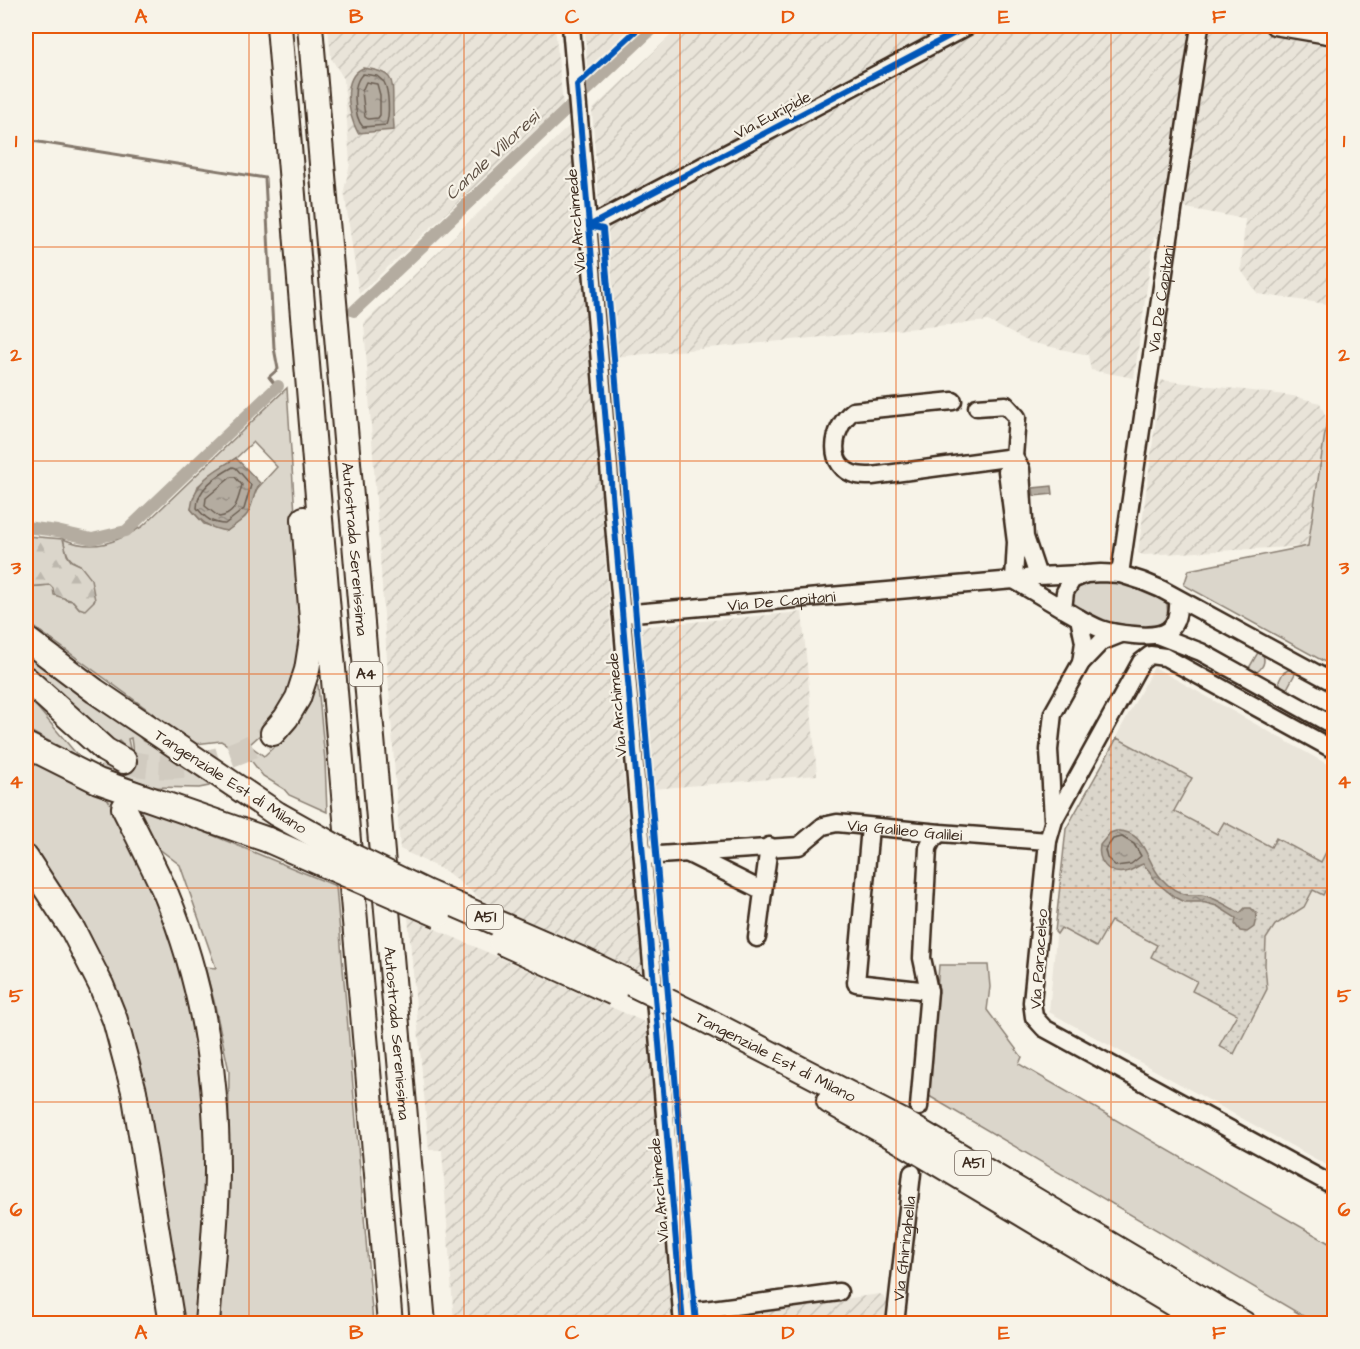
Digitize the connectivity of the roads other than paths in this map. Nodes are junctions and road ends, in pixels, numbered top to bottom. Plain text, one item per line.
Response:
1 (279, 26) edge
2 (310, 26) edge
3 (571, 26) edge
4 (968, 26) edge
5 (1200, 26) edge
6 (1274, 26) edge
7 (1335, 36) edge
8 (589, 226) junction
9 (953, 401) dead end
10 (977, 407) dead end
11 (1014, 457) junction
12 (316, 473) junction
13 (1086, 574) junction
14 (1120, 574) junction
15 (1038, 576) junction
16 (1014, 580) junction
17 (1178, 599) junction
18 (1063, 609) junction
19 (622, 614) junction
20 (1079, 618) junction
21 (1122, 634) junction
22 (1157, 635) junction
23 (26, 639) edge
24 (1081, 663) junction
25 (1335, 683) edge
26 (33, 686) edge
27 (1335, 726) edge
28 (273, 733) tunnel mouth
29 (26, 745) edge
30 (1335, 750) edge
31 (124, 761) tunnel mouth
32 (100, 766) tunnel mouth
33 (124, 808) tunnel mouth
34 (1053, 820) junction
35 (870, 826) junction
36 (940, 833) junction
37 (1048, 841) junction
38 (769, 846) junction
39 (687, 853) junction
40 (643, 856) junction
41 (26, 858) edge
42 (764, 891) junction
43 (758, 938) dead end
44 (929, 992) junction
45 (694, 1022) junction
46 (919, 1107) dead end
47 (912, 1173) dead end
48 (1335, 1186) edge
49 (839, 1292) dead end
50 (682, 1318) edge
51 (172, 1323) edge
52 (207, 1323) edge
53 (390, 1323) edge
54 (423, 1323) edge
55 (896, 1323) edge
56 (1207, 1323) edge
57 (1244, 1323) edge

1 - 12 highway, Autostrada Serenissima / A4
2 - 54 highway, Autostrada Serenissima / A4
3 - 8 street, Via Archimede
4 - 8 street, Via Euripide
5 - 14 street, Via De Capitani
6 - 7 street
8 - 19 street, Via Archimede
9 - 11 street
10 - 11 street
11 - 15 street
11 - 16 street
12 - 28 highway
12 - 53 highway, Autostrada Serenissima / A4
13 - 14 street, Via De Capitani
13 - 15 street, Via De Capitani
13 - 18 street
14 - 17 street, Via De Capitani
15 - 16 street, Via De Capitani
16 - 18 street
16 - 19 street, Via De Capitani
17 - 22 street
17 - 25 street, Via De Capitani
18 - 20 street
19 - 40 street, Via Archimede
20 - 21 street
20 - 24 street
21 - 22 street
21 - 24 street
22 - 27 street
23 - 45 highway, Tangenziale Est di Milano / A51, bridge
24 - 34 street
26 - 31 highway
26 - 32 highway
29 - 45 highway, Tangenziale Est di Milano / A51, bridge
30 - 34 street, Via Paracelso
33 - 52 highway
34 - 37 street, Via Paracelso
35 - 36 street, Via Galileo Galilei
35 - 38 street, Via Galileo Galilei
35 - 44 street
36 - 37 street, Via Galileo Galilei
36 - 44 street
37 - 48 street, Via Paracelso
38 - 39 street, Via Galileo Galilei
38 - 42 street
39 - 40 street, Via Galileo Galilei
39 - 42 street
40 - 50 street, Via Archimede
41 - 51 highway
42 - 43 street
44 - 46 street
45 - 56 highway, Tangenziale Est di Milano / A51
45 - 57 highway, Tangenziale Est di Milano / A51
47 - 55 street, Via Ghiringhella
49 - 50 street

